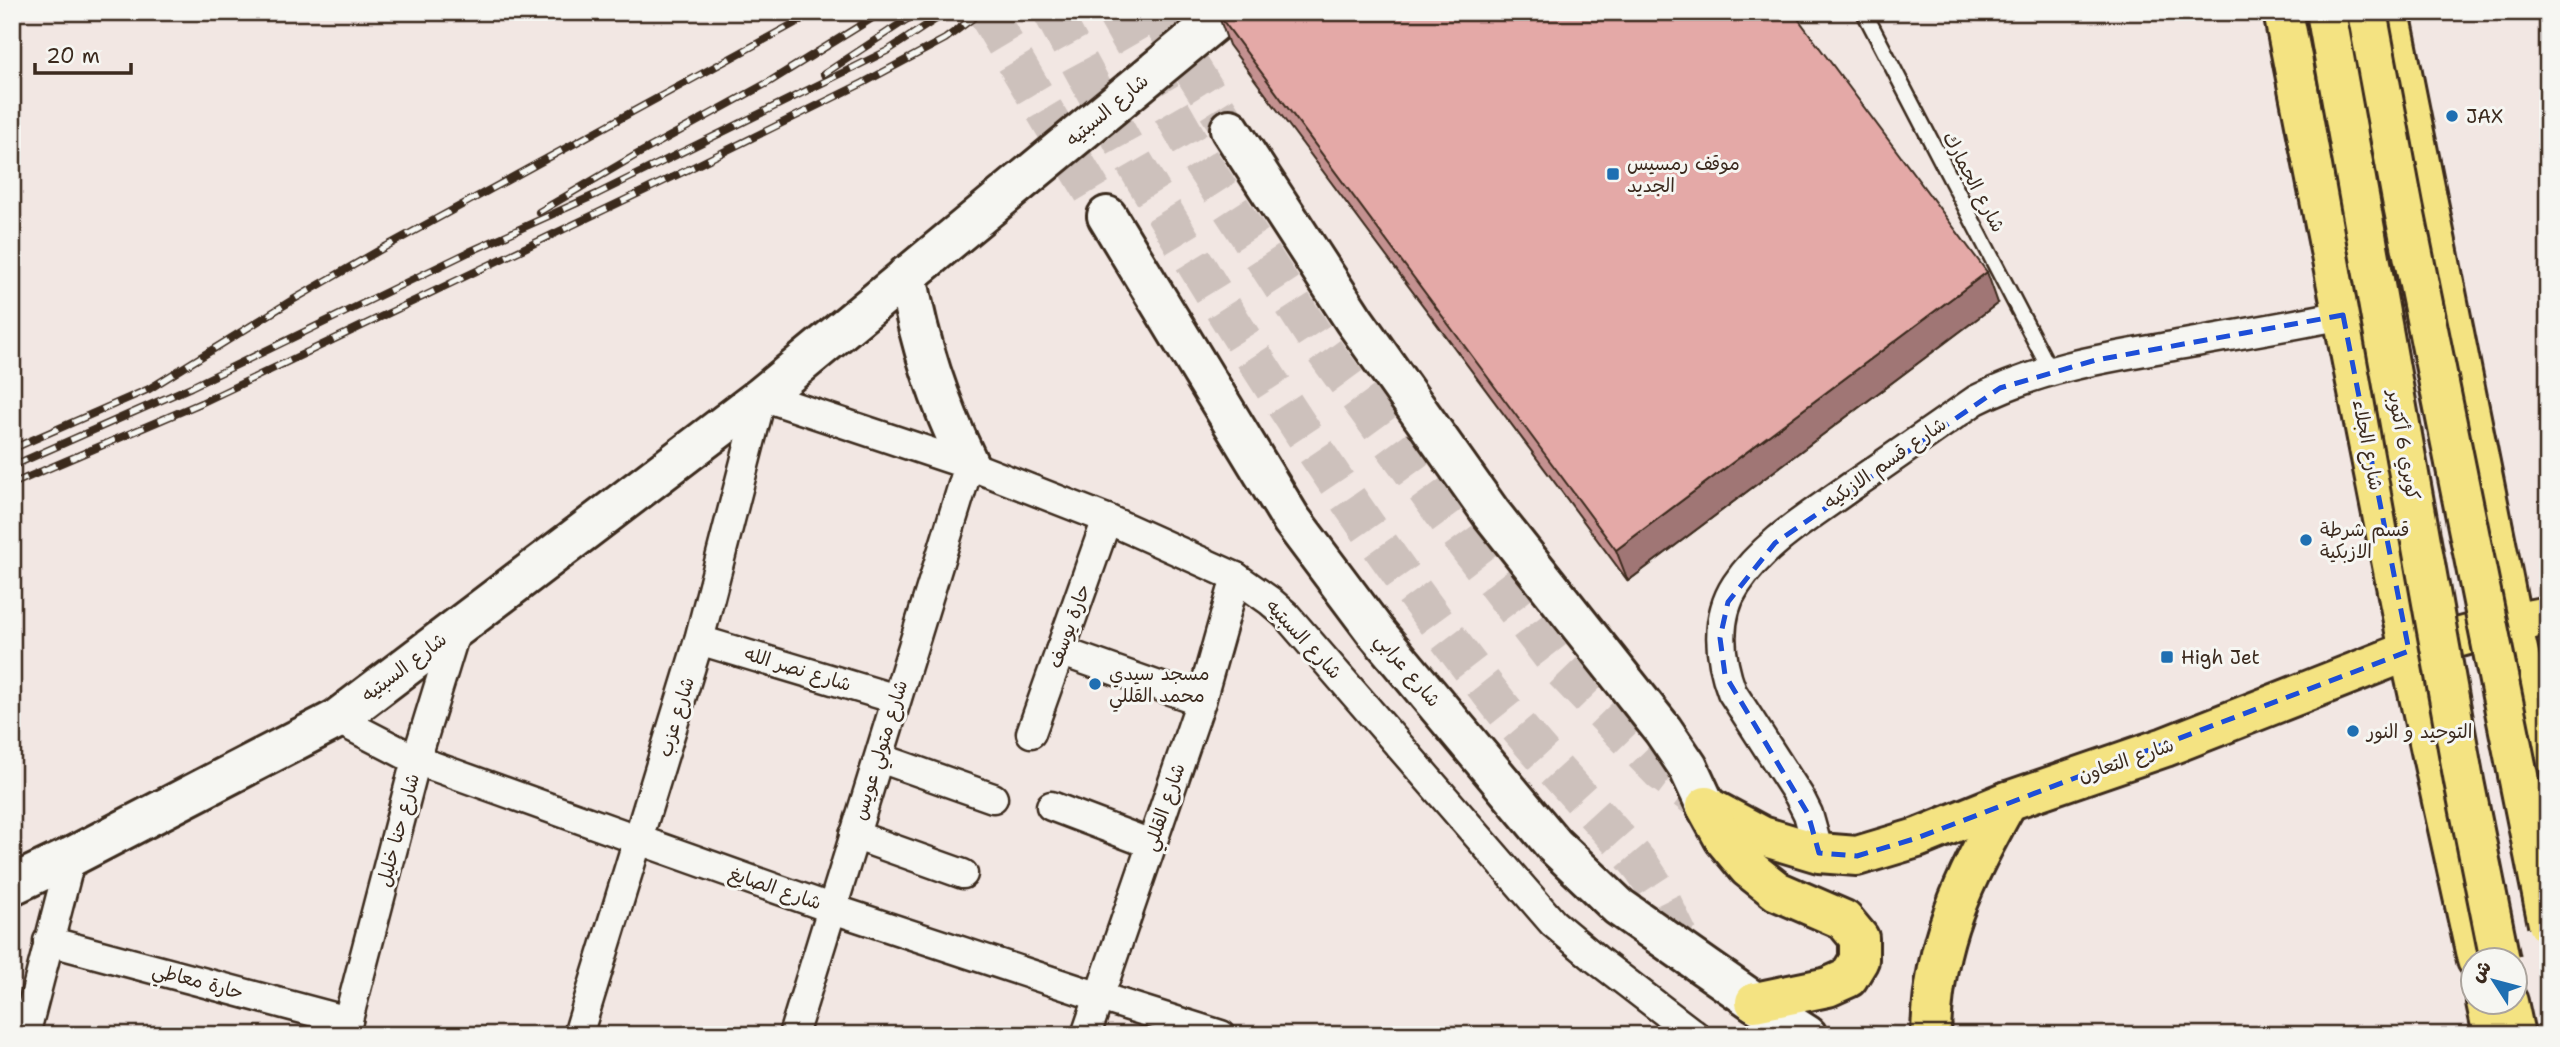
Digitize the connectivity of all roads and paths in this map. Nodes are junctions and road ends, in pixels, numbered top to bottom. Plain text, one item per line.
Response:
1 (1226, 12) edge
2 (1864, 12) edge
3 (2283, 12) edge
4 (2326, 12) edge
5 (2367, 12) edge
6 (2390, 12) edge
7 (1230, 129) tunnel mouth
8 (1107, 216) tunnel mouth
9 (907, 275) junction
10 (2343, 315) junction
11 (2050, 370) junction
12 (762, 396) junction
13 (969, 465) junction
14 (1107, 519) junction
15 (1236, 577) junction
16 (2530, 619) edge
17 (457, 627) junction
18 (699, 640) junction
19 (1060, 651) junction
20 (2409, 651) junction
21 (896, 699) junction
22 (1201, 701) junction
23 (337, 719) junction
24 (1031, 733) dead end
25 (880, 758) junction
26 (416, 760) junction
27 (2548, 782) edge
28 (992, 798) dead end
29 (2008, 801) junction
30 (1051, 806) dead end
31 (1706, 806) junction
32 (854, 835) junction
33 (639, 840) junction
34 (1151, 844) junction
35 (1819, 853) junction
36 (71, 858) junction
37 (963, 874) dead end
38 (12, 885) edge
39 (833, 909) junction
40 (2548, 924) edge
41 (48, 941) junction
42 (2474, 946) edge
43 (2497, 946) edge
44 (1100, 997) junction
45 (1755, 1002) junction
46 (2489, 1016) edge
47 (2511, 1016) edge
48 (346, 1028) edge
49 (1689, 1033) edge
50 (26, 1035) edge
51 (578, 1035) edge
52 (793, 1035) edge
53 (1086, 1035) edge
54 (1222, 1035) edge
55 (1807, 1035) edge
56 (1931, 1035) edge
57 (2494, 1035) edge
58 (2515, 1035) edge

1 - 9 street, شارع السبتيه
2 - 11 lane, شارع الجمارك
3 - 10 main road, شارع الجلاء
4 - 43 main road, كوبري 6 أكتوبر, bridge
5 - 40 main road, bridge
6 - 16 main road
7 - 31 street
8 - 45 street, شارع عرابي
9 - 12 street, شارع السبتيه
9 - 13 street
10 - 11 street, شارع قسم الازبكيه
10 - 20 main road, شارع الجلاء
11 - 35 street, شارع قسم الازبكيه
12 - 13 street, شارع السبتيه
12 - 17 street, شارع السبتيه
12 - 18 street, شارع عزب
13 - 14 street, شارع السبتيه
13 - 21 street, شارع متولي عويس
14 - 15 street, شارع السبتيه
14 - 19 street, حارة يوسف
15 - 22 street, شارع القللي
15 - 49 street, شارع السبتيه
16 - 20 main road, شارع التعاون
16 - 27 main road
17 - 23 street, شارع السبتيه
17 - 26 street, شارع حنا خليل
18 - 21 street, شارع نصر الله
18 - 33 street, شارع عزب
19 - 22 street
19 - 24 street, حارة يوسف
20 - 29 main road, شارع التعاون
20 - 42 main road, شارع الجلاء
21 - 25 street, شارع متولي عويس
22 - 34 street, شارع القللي
23 - 26 street, شارع الصايغ
23 - 36 street, شارع السبتيه
25 - 28 street
25 - 32 street, شارع متولي عويس
26 - 33 street, شارع الصايغ
26 - 48 street, شارع حنا خليل
29 - 35 main road, شارع التعاون
29 - 56 main road
30 - 34 street
31 - 35 main road, شارع التعاون
31 - 45 main road
32 - 37 street
32 - 39 street, شارع متولي عويس
33 - 39 street, شارع الصايغ
33 - 51 street, شارع عزب
34 - 44 street, شارع القللي
36 - 38 street, شارع السبتيه
36 - 41 street
39 - 44 street, شارع الصايغ
39 - 52 street, شارع متولي عويس
41 - 48 street, حارة معاطي
41 - 50 street
44 - 53 street, شارع القللي
44 - 54 street, شارع الصايغ
45 - 55 street, شارع عرابي
46 - 57 main road
47 - 58 main road

